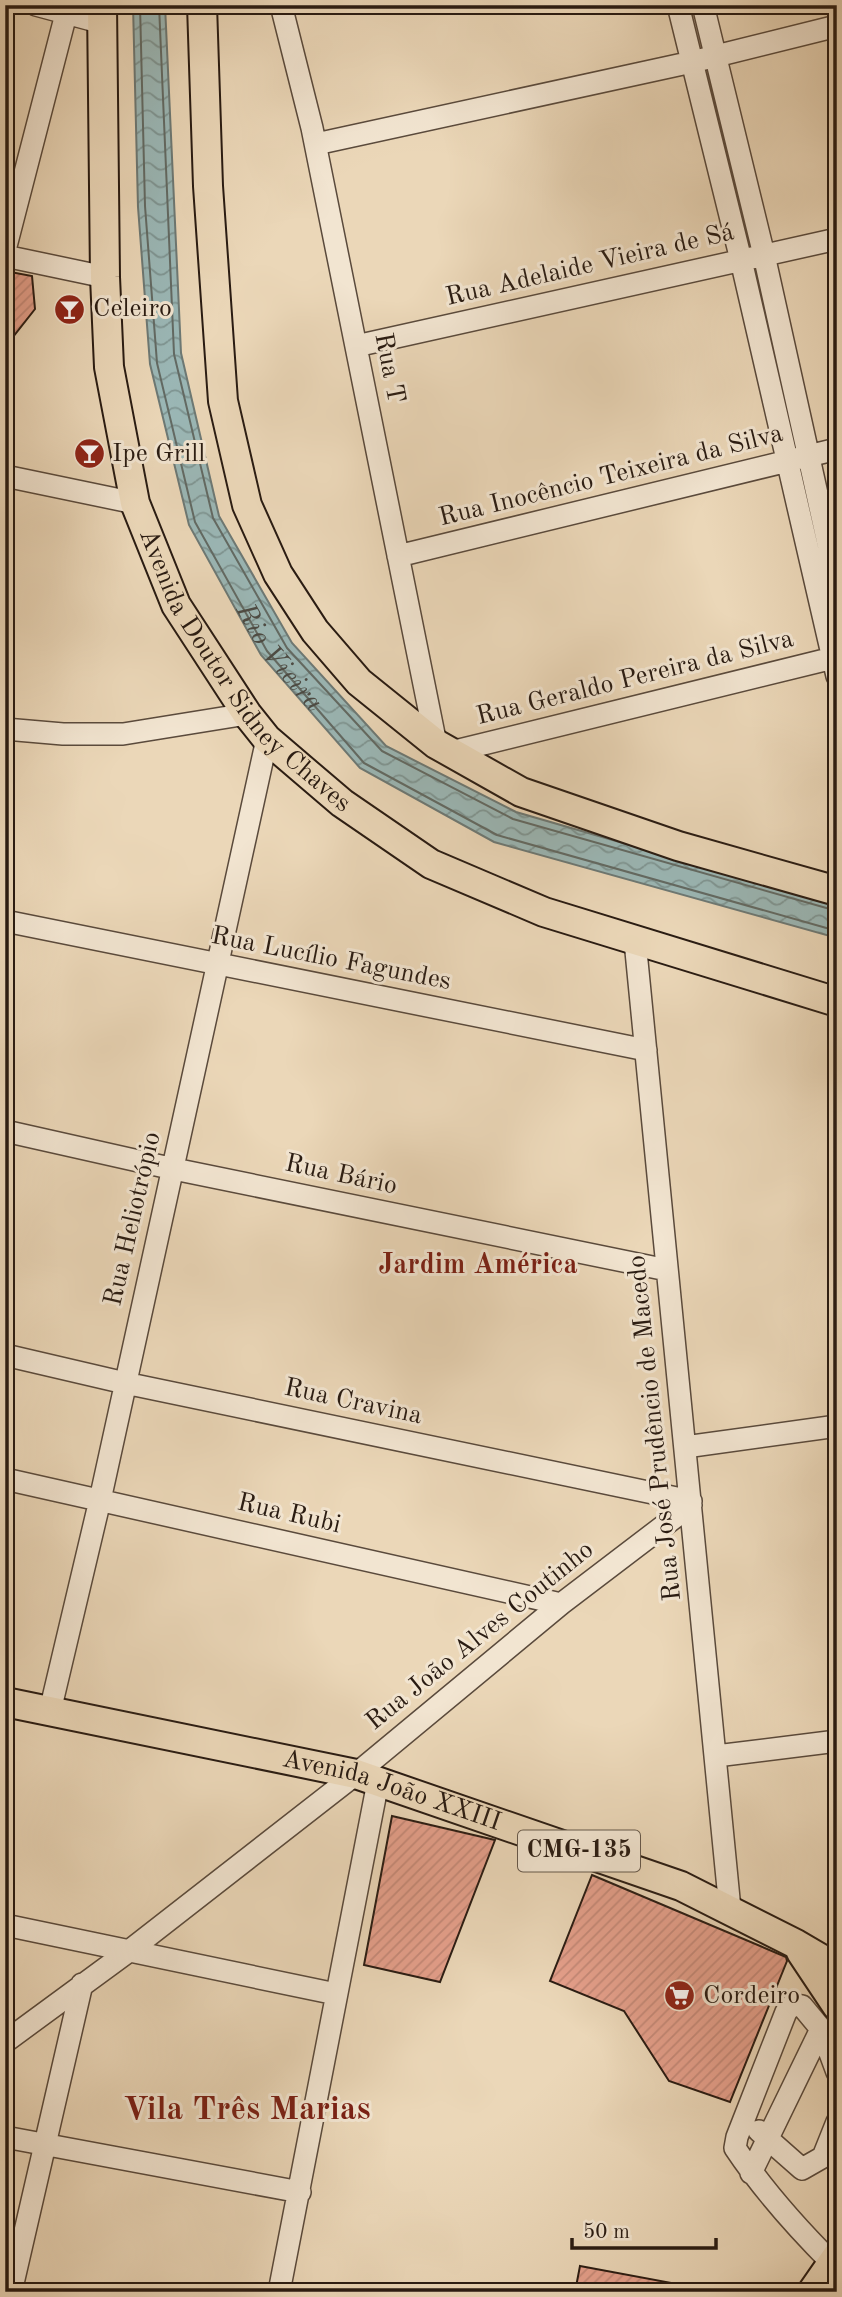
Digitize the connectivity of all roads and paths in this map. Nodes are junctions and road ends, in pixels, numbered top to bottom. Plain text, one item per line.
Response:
1 (36, 5) edge
2 (202, 5) edge
3 (281, 5) edge
4 (678, 5) edge
5 (703, 5) edge
6 (65, 13) junction
7 (102, 14) edge
8 (837, 26) edge
9 (716, 56) junction
10 (692, 62) junction
11 (316, 145) junction
12 (837, 239) edge
13 (5, 250) edge
14 (764, 255) junction
15 (5, 256) edge
16 (741, 260) junction
17 (105, 277) junction
18 (356, 346) junction
19 (837, 449) edge
20 (809, 456) junction
21 (787, 462) junction
22 (5, 476) edge
23 (135, 503) junction
24 (398, 556) junction
25 (837, 584) edge
26 (835, 664) edge
27 (247, 714) junction
28 (5, 729) edge
29 (267, 739) junction
30 (441, 748) junction
31 (833, 886) edge
32 (5, 921) edge
33 (635, 941) junction
34 (217, 966) junction
35 (837, 1002) edge
36 (646, 1050) junction
37 (5, 1130) edge
38 (173, 1169) junction
39 (667, 1270) junction
40 (5, 1355) edge
41 (124, 1383) junction
42 (837, 1426) edge
43 (685, 1447) junction
44 (5, 1479) edge
45 (100, 1500) junction
46 (691, 1503) junction
47 (561, 1604) junction
48 (5, 1702) edge
49 (50, 1711) junction
50 (837, 1741) edge
51 (716, 1756) junction
52 (367, 1778) junction
53 (730, 1909) junction
54 (5, 1925) edge
55 (796, 1944) junction
56 (837, 1947) edge
57 (129, 1951) junction
58 (837, 1968) edge
59 (82, 1984) junction
60 (336, 1994) junction
61 (837, 2006) edge
62 (821, 2029) junction
63 (5, 2042) edge
64 (837, 2072) edge
65 (745, 2118) junction
66 (837, 2122) edge
67 (5, 2137) edge
68 (769, 2140) junction
69 (43, 2145) junction
70 (751, 2173) junction
71 (300, 2192) junction
72 (834, 2259) edge
73 (11, 2292) edge
74 (279, 2292) edge
75 (812, 2292) edge

1 - 6 street
2 - 30 main road
3 - 11 street, Rua T
4 - 10 street
5 - 9 street
6 - 7 street
6 - 13 street
7 - 17 main road, Avenida Doutor Sidney Chaves
8 - 9 street
9 - 10 street
9 - 14 street
10 - 11 street
10 - 16 street
11 - 18 street, Rua T
12 - 14 street, Rua Adelaide Vieira de Sá
14 - 16 street, Rua Adelaide Vieira de Sá
14 - 20 street
15 - 17 street
16 - 18 street, Rua Adelaide Vieira de Sá
16 - 21 street
17 - 23 main road, Avenida Doutor Sidney Chaves
18 - 24 street, Rua T
19 - 20 street, Rua Inocêncio Teixeira da Silva
20 - 21 street, Rua Inocêncio Teixeira da Silva
20 - 25 street
21 - 24 street, Rua Inocêncio Teixeira da Silva
21 - 26 street
22 - 23 street
23 - 27 main road, Avenida Doutor Sidney Chaves
24 - 30 street, Rua T
26 - 30 street, Rua Geraldo Pereira da Silva
27 - 28 street
27 - 29 main road, Avenida Doutor Sidney Chaves
29 - 33 main road, Avenida Doutor Sidney Chaves
29 - 34 street, Rua Heliotrópio
30 - 31 main road
32 - 34 street, Rua Lucílio Fagundes
33 - 35 main road, Avenida Doutor Sidney Chaves
33 - 36 street, Rua José Prudêncio de Macedo
34 - 36 street, Rua Lucílio Fagundes
34 - 38 street, Rua Heliotrópio
36 - 39 street, Rua José Prudêncio de Macedo
37 - 38 street, Rua Bário
38 - 39 street, Rua Bário
38 - 41 street, Rua Heliotrópio
39 - 43 street, Rua José Prudêncio de Macedo
40 - 41 street, Rua Cravina
41 - 45 street, Rua Heliotrópio
41 - 46 street, Rua Cravina
42 - 43 street
43 - 46 street, Rua José Prudêncio de Macedo
44 - 45 street, Rua Rubi
45 - 47 street, Rua Rubi
45 - 49 street, Rua Heliotrópio
46 - 47 street, Rua João Alves Coutinho
46 - 51 street, Rua José Prudêncio de Macedo
47 - 52 street, Rua João Alves Coutinho
48 - 49 main road, Avenida João XXIII / CMG-135
49 - 52 main road, Avenida João XXIII / CMG-135
50 - 51 street
51 - 53 street, Rua José Prudêncio de Macedo
52 - 53 main road, Avenida João XXIII / CMG-135
52 - 57 street, Rua João Alves Coutinho
52 - 60 street
53 - 55 main road, Avenida João XXIII / CMG-135
54 - 57 street
55 - 56 main road
55 - 58 main road, Avenida João XXIII / CMG-135
55 - 61 main road
57 - 59 street, Rua João Alves Coutinho
57 - 60 street
59 - 63 street, Rua João Alves Coutinho
59 - 69 street
60 - 71 street
62 - 64 street
62 - 65 street
62 - 68 street
65 - 68 street
65 - 70 street
66 - 68 street
67 - 69 street
68 - 70 street
69 - 71 street
69 - 73 street
70 - 72 street
71 - 74 street
72 - 75 main road

